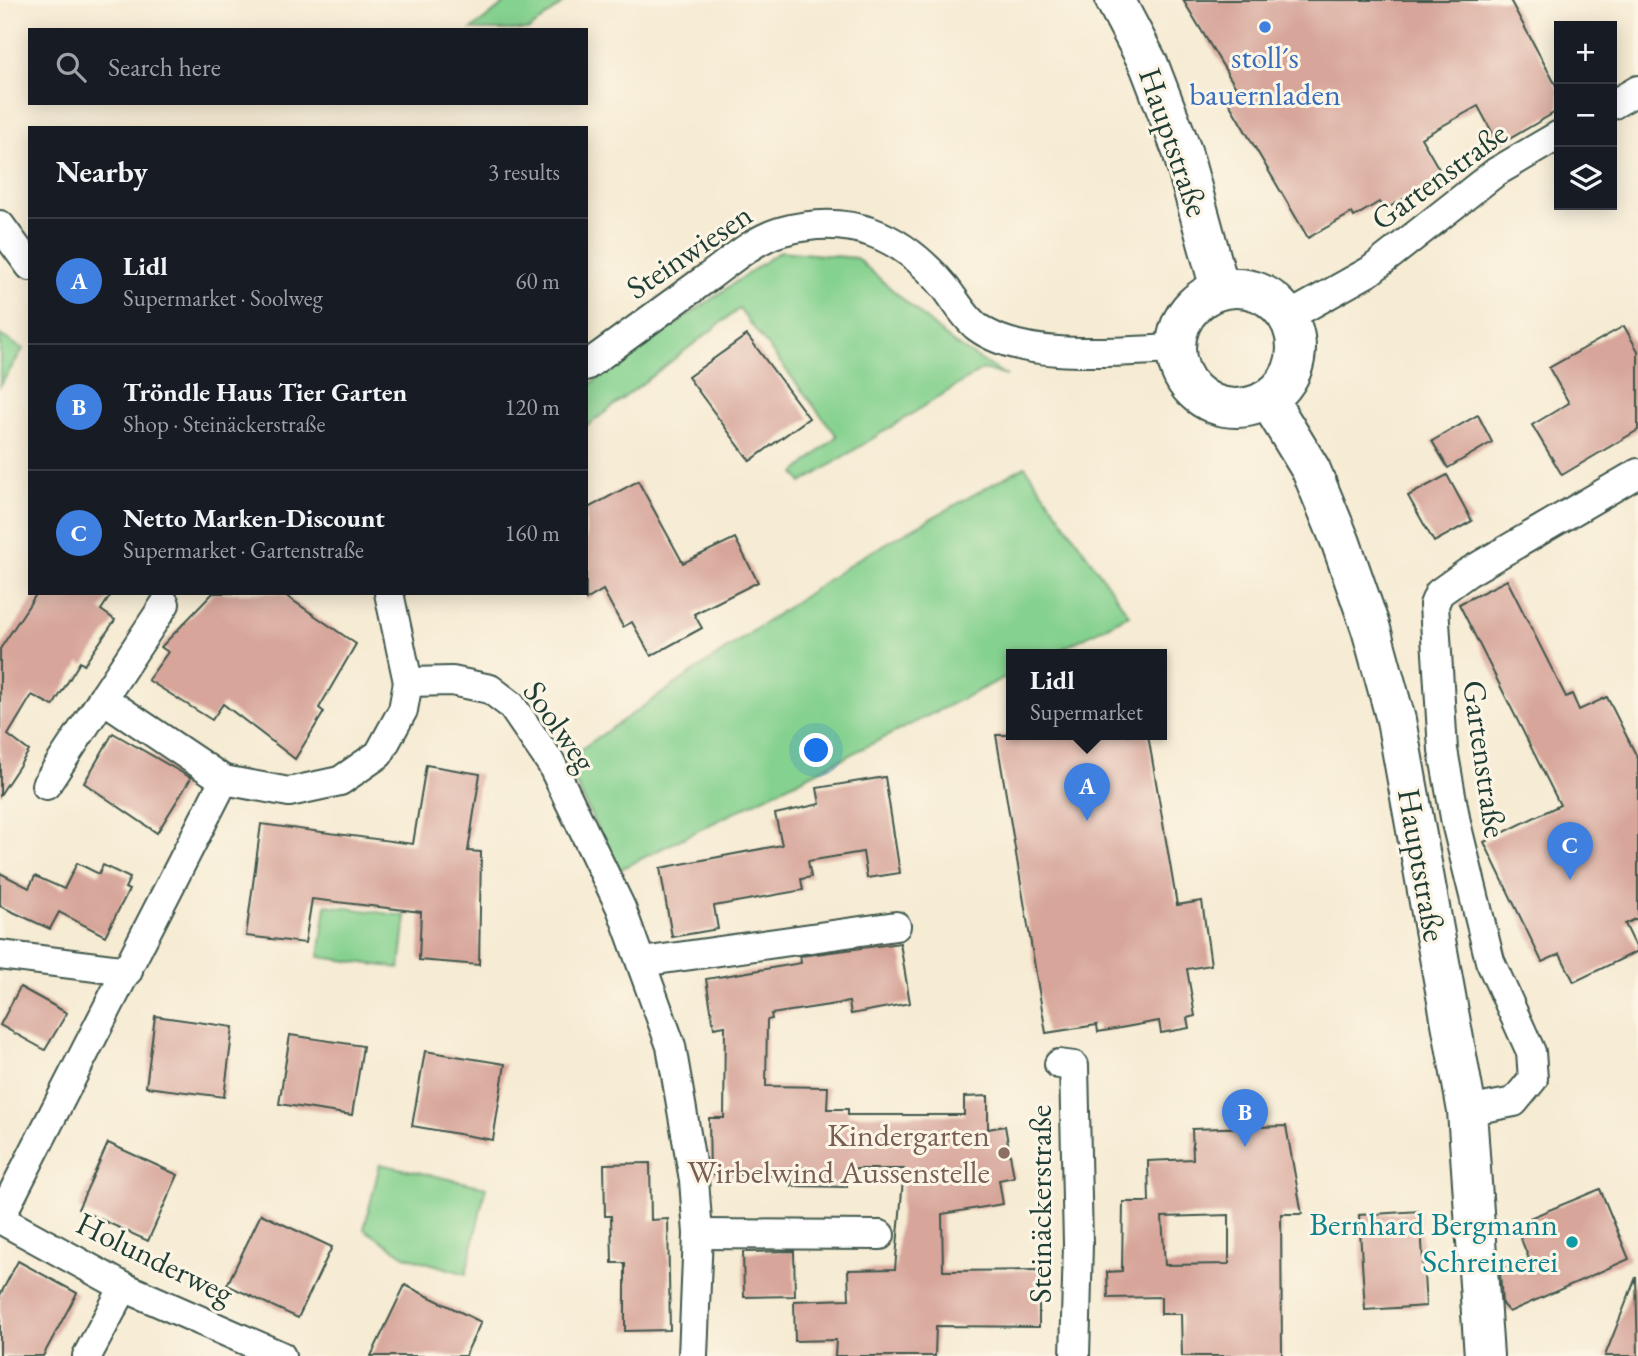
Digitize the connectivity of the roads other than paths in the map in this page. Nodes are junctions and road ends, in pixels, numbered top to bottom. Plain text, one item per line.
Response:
1 (1115, 0) edge
2 (1638, 90) edge
3 (1617, 102) edge
4 (1554, 138) edge
5 (0, 225) edge
6 (28, 263) edge
7 (1220, 289) junction
8 (1288, 317) junction
9 (1175, 349) junction
10 (588, 365) edge
11 (1268, 399) junction
12 (1638, 473) edge
13 (389, 595) edge
14 (165, 604) dead end
15 (408, 682) junction
16 (103, 698) junction
17 (224, 780) junction
18 (46, 785) dead end
19 (896, 926) dead end
20 (0, 955) edge
21 (642, 962) junction
22 (128, 971) junction
23 (1059, 1064) dead end
24 (1467, 1111) junction
25 (0, 1219) edge
26 (698, 1234) junction
27 (880, 1235) dead end
28 (124, 1287) junction
29 (86, 1356) edge
30 (281, 1356) edge
31 (694, 1356) edge
32 (1075, 1356) edge
33 (1484, 1356) edge

1 - 7 main road, Hauptstraße
2 - 3 street
4 - 8 street, Gartenstraße
5 - 6 street
7 - 8 main road
7 - 9 main road
8 - 11 main road
9 - 10 street, Steinwiesen
9 - 11 main road
11 - 24 main road, Hauptstraße
12 - 24 street, Gartenstraße
13 - 15 street
14 - 16 street
15 - 17 street
15 - 21 street, Soolweg
16 - 17 street
16 - 18 street
17 - 22 street, Holunderweg
19 - 21 street
20 - 22 street
21 - 26 street, Soolweg
22 - 25 street, Holunderweg
23 - 32 street, Steinäckerstraße
24 - 33 main road, Hauptstraße
25 - 28 street, Holunderweg
26 - 27 street
26 - 31 street, Soolweg
28 - 29 street
28 - 30 street, Holunderweg

